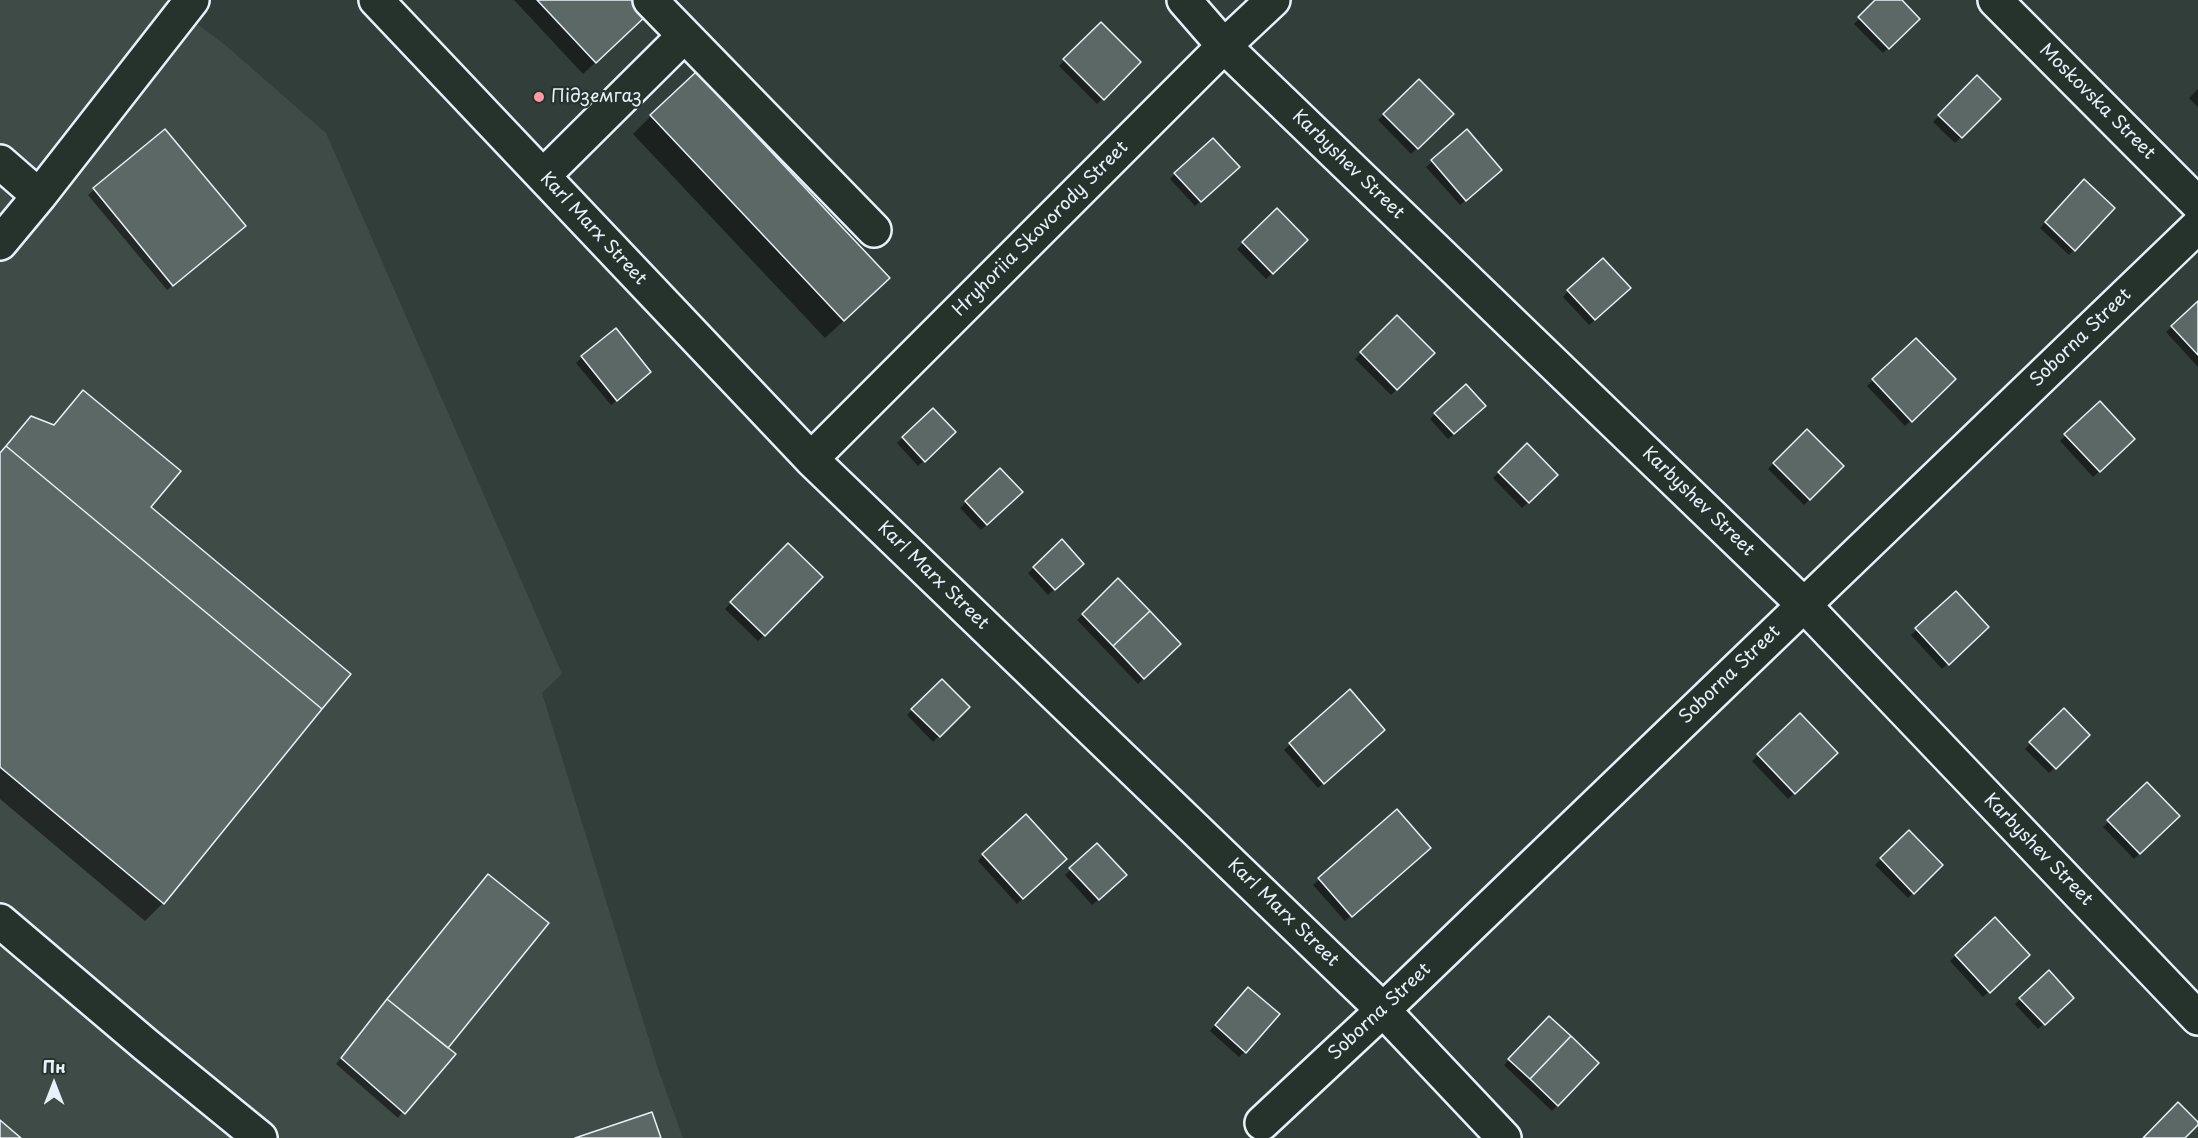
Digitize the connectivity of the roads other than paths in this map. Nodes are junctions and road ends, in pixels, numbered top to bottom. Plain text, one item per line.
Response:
1 (192, 0) edge
2 (376, 0) edge
3 (650, 0) edge
4 (1184, 0) edge
5 (1273, 0) edge
6 (1995, 0) edge
7 (684, 36) junction
8 (1224, 46) junction
9 (0, 162) edge
10 (543, 176) junction
11 (39, 196) junction
12 (2198, 204) edge
13 (2198, 226) edge
14 (874, 230) dead end
15 (0, 243) edge
16 (811, 459) junction
17 (1803, 604) junction
18 (0, 921) edge
19 (1383, 1010) junction
20 (2198, 1018) edge
21 (1262, 1123) dead end
22 (239, 1132) edge
23 (1504, 1138) edge

1 - 11 street
2 - 10 street, Karl Marx Street
3 - 7 street
4 - 8 street, Karbyshev Street
5 - 8 street, Hryhoriia Skovorody Street
6 - 12 street, Moskovska Street
7 - 10 street
7 - 14 street
8 - 16 street, Hryhoriia Skovorody Street
8 - 17 street, Karbyshev Street
9 - 11 street
10 - 16 street, Karl Marx Street
11 - 15 street
13 - 17 street, Soborna Street
16 - 19 street, Karl Marx Street
17 - 19 street, Soborna Street
17 - 20 street, Karbyshev Street
18 - 22 street
19 - 21 street, Soborna Street
19 - 23 street, Karl Marx Street

